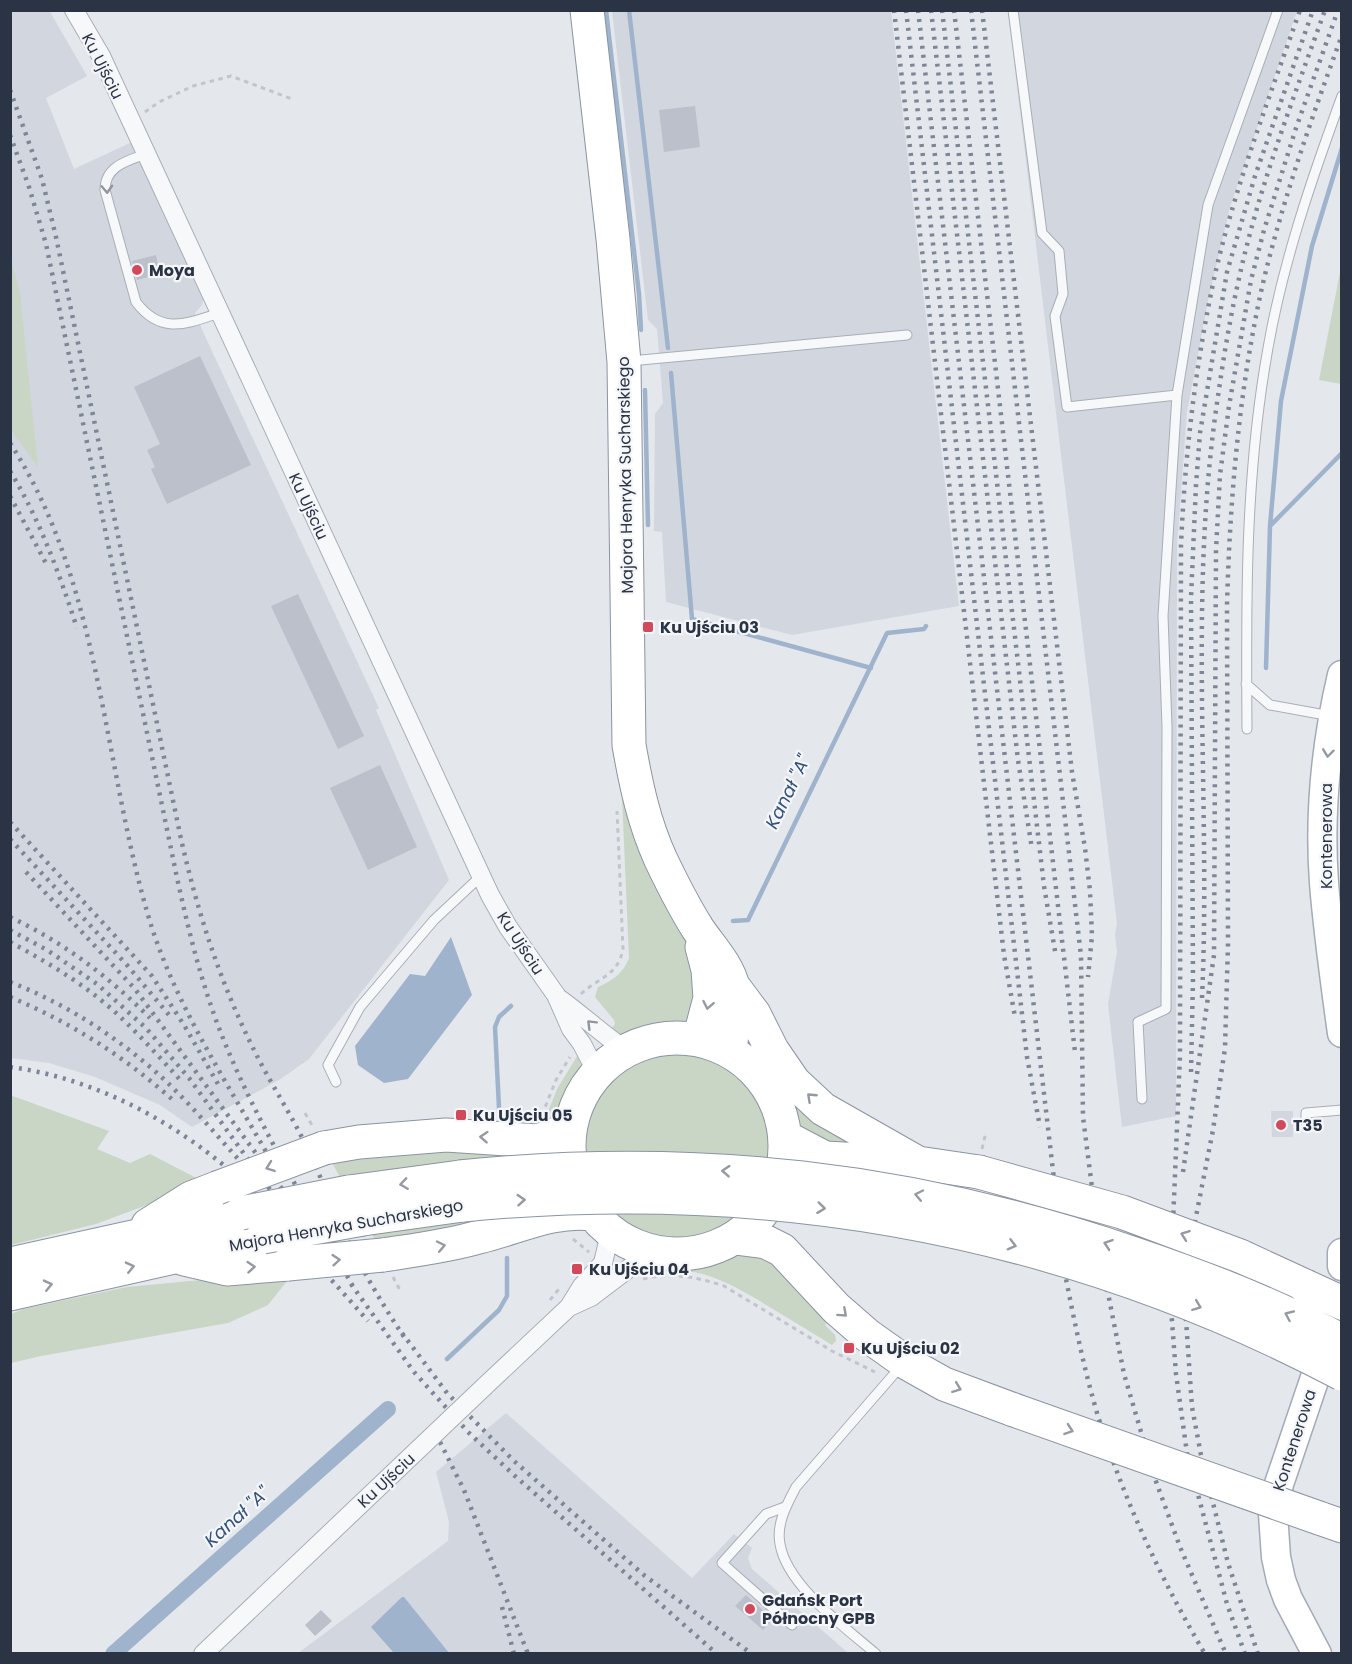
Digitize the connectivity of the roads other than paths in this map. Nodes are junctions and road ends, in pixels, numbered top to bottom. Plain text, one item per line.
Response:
1 (74, 10) edge
2 (587, 10) edge
3 (1013, 10) edge
4 (1278, 10) edge
5 (1341, 96) edge
6 (146, 154) junction
7 (219, 313) junction
8 (907, 336) dead end
9 (624, 362) junction
10 (1177, 395) junction
11 (1341, 675) edge
12 (1246, 684) junction
13 (1333, 717) junction
14 (1247, 729) dead end
15 (481, 876) junction
16 (698, 928) junction
17 (733, 986) junction
18 (556, 995) junction
19 (1341, 1033) edge
20 (699, 1040) junction
21 (627, 1051) junction
22 (730, 1051) junction
23 (584, 1064) junction
24 (336, 1082) dead end
25 (1142, 1100) dead end
26 (1341, 1110) edge
27 (1306, 1122) dead end
28 (555, 1125) junction
29 (785, 1137) junction
30 (918, 1163) junction
31 (462, 1191) junction
32 (356, 1206) junction
33 (601, 1224) junction
34 (129, 1238) junction
35 (735, 1238) junction
36 (1341, 1253) edge
37 (174, 1257) junction
38 (644, 1267) junction
39 (1332, 1286) edge
40 (12, 1287) edge
41 (569, 1307) junction
42 (1341, 1341) edge
43 (890, 1367) junction
44 (1341, 1374) edge
45 (785, 1507) junction
46 (1330, 1522) edge
47 (792, 1625) dead end
48 (202, 1653) edge
49 (876, 1653) edge
50 (1317, 1653) edge

1 - 6 street, Ku Ujściu
2 - 9 highway, Majora Henryka Sucharskiego
3 - 10 lane
4 - 10 lane
5 - 12 lane
6 - 7 street, Ku Ujściu
6 -> 7 lane
7 - 15 street, Ku Ujściu
8 - 9 lane
9 - 16 highway, Majora Henryka Sucharskiego
10 - 25 lane
11 - 13 main road, Kontenerowa
12 - 13 lane
12 - 14 lane
13 -> 19 main road, Kontenerowa
15 - 18 street, Ku Ujściu
15 - 24 lane
16 - 17 highway, Majora Henryka Sucharskiego
16 -> 20 highway, Majora Henryka Sucharskiego
17 - 22 highway, Majora Henryka Sucharskiego
30 -> 17 highway
21 -> 18 street, Ku Ujściu
18 - 23 street, Ku Ujściu
20 - 21 highway
20 - 22 highway
21 - 23 highway
22 - 29 highway
23 - 28 highway
26 - 27 lane
28 - 33 highway
28 -> 34 highway, bridge
29 - 30 highway
29 - 35 highway
39 -> 30 highway, bridge
31 - 32 highway, Majora Henryka Sucharskiego
42 -> 31 highway, Majora Henryka Sucharskiego, bridge
31 -> 44 highway, Majora Henryka Sucharskiego, bridge
32 - 34 highway, Majora Henryka Sucharskiego, bridge
32 - 37 highway, Majora Henryka Sucharskiego, bridge
37 -> 33 highway, bridge
33 - 38 highway
33 - 41 street, Ku Ujściu
34 - 40 highway, Majora Henryka Sucharskiego
35 - 38 highway
35 -> 43 highway
36 - 39 main road, Kontenerowa
40 -> 37 highway, Majora Henryka Sucharskiego
38 - 41 street, Ku Ujściu
39 - 50 main road, Kontenerowa
41 - 48 street, Ku Ujściu, bridge
43 - 45 lane
43 -> 46 highway, bridge
45 - 47 lane
45 - 49 lane

